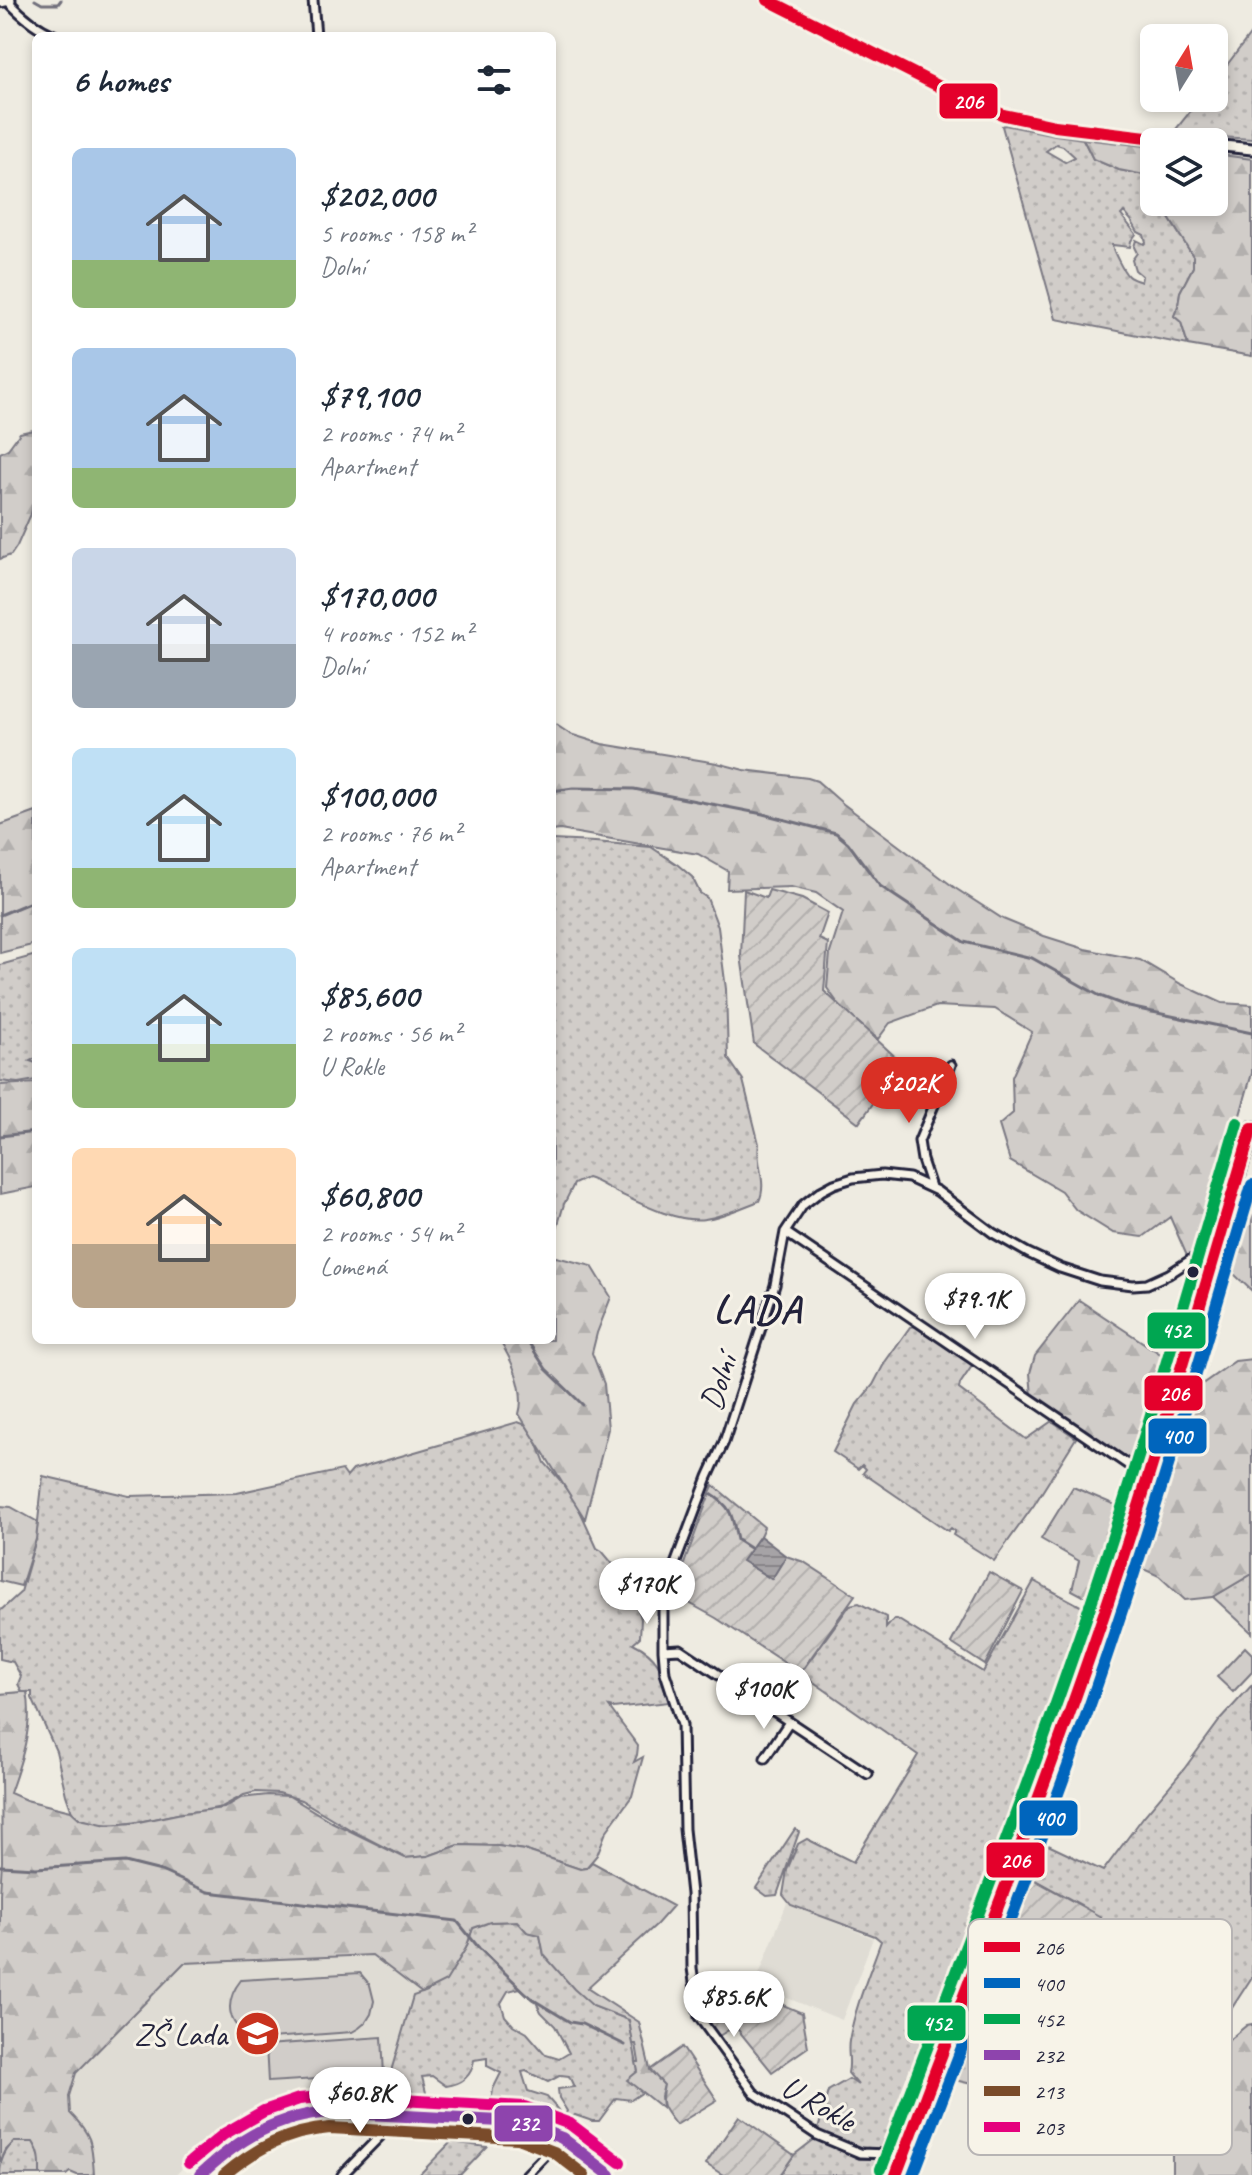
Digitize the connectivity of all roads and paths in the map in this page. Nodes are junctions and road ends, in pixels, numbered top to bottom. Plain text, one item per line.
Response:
1 (313, 0) edge
2 (768, 0) edge
3 (6, 1) edge
4 (46, 32) edge
5 (316, 32) edge
6 (1140, 136) edge
7 (1228, 146) edge
8 (1252, 149) edge
9 (951, 1065) dead end
10 (1252, 1128) edge
11 (931, 1187) junction
12 (785, 1232) junction
13 (1213, 1261) junction
14 (1146, 1477) junction
15 (663, 1650) junction
16 (789, 1722) junction
17 (765, 1758) dead end
18 (868, 1774) dead end
19 (690, 1878) joint
20 (993, 1919) edge
21 (968, 1984) edge
22 (400, 2116) junction
23 (562, 2138) junction
24 (217, 2159) junction
25 (902, 2159) junction
26 (200, 2175) edge
27 (233, 2175) edge
28 (342, 2175) edge
29 (526, 2175) edge
30 (610, 2175) edge
31 (896, 2175) edge
32 (916, 2175) edge

1 - 5 street
2 - 6 street
3 - 4 street
7 - 8 street
9 - 11 street
10 - 13 main road
11 - 12 street, Dolní
11 - 13 street, Dolní
12 - 14 street
12 - 15 street, Dolní
13 - 14 main road
14 - 20 main road
15 - 16 street
15 - 19 street, Dolní
16 - 17 street
16 - 18 street
19 - 25 street, U Rokle
21 - 25 main road
22 - 23 street
22 - 24 street
22 - 28 street
23 - 29 street
23 - 30 street
24 - 26 street
24 - 27 street
25 - 31 main road
25 - 32 street

